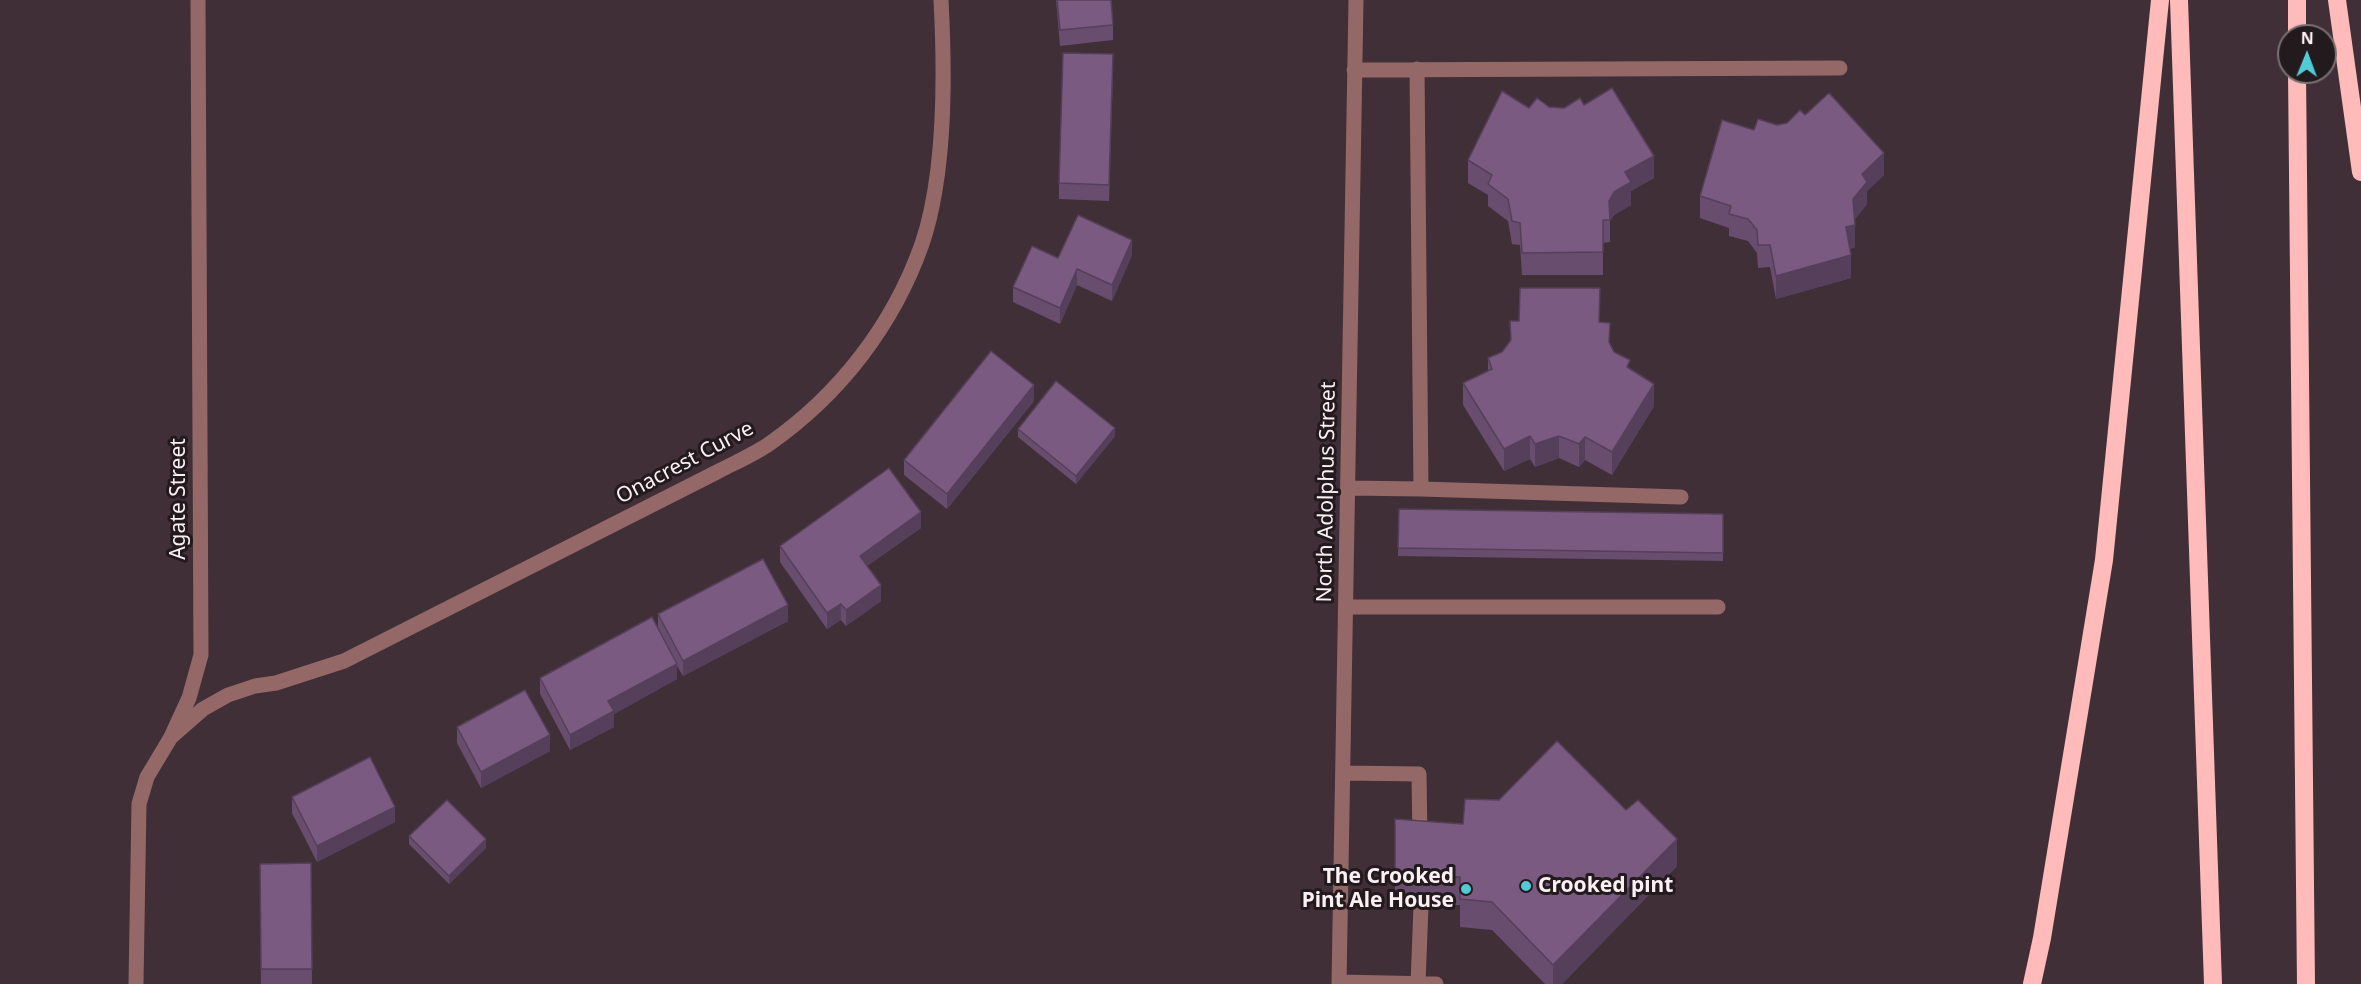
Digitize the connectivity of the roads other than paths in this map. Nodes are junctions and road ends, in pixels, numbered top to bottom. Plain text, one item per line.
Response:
1 (198, 0) edge
2 (940, 0) edge
3 (1356, 0) edge
4 (2160, 0) edge
5 (2179, 0) edge
6 (2297, 0) edge
7 (2337, 0) edge
8 (2297, 24) edge
9 (1840, 68) dead end
10 (1354, 69) junction
11 (1417, 69) junction
12 (2297, 84) edge
13 (2361, 172) edge
14 (1348, 488) junction
15 (1421, 489) junction
16 (1681, 497) dead end
17 (1346, 607) junction
18 (1718, 607) dead end
19 (171, 737) junction
20 (1344, 773) junction
21 (1420, 849) edge
22 (1421, 906) edge
23 (1339, 983) edge
24 (136, 984) edge
25 (1418, 984) edge
26 (1436, 984) edge
27 (2032, 984) edge
28 (2213, 984) edge
29 (2306, 984) edge

1 - 19 street, Agate Street
2 - 19 street, Onacrest Curve
3 - 10 street, North Adolphus Street
4 - 27 highway
5 - 28 highway
6 - 8 highway
7 - 13 highway
9 - 11 street
10 - 11 street
10 - 14 street, North Adolphus Street
11 - 15 street
12 - 29 highway
14 - 15 street
14 - 17 street, North Adolphus Street
15 - 16 street
17 - 18 street
17 - 20 street, North Adolphus Street
19 - 24 street, Agate Street
20 - 21 street
20 - 23 street, North Adolphus Street
22 - 25 street
23 - 25 street
25 - 26 street

